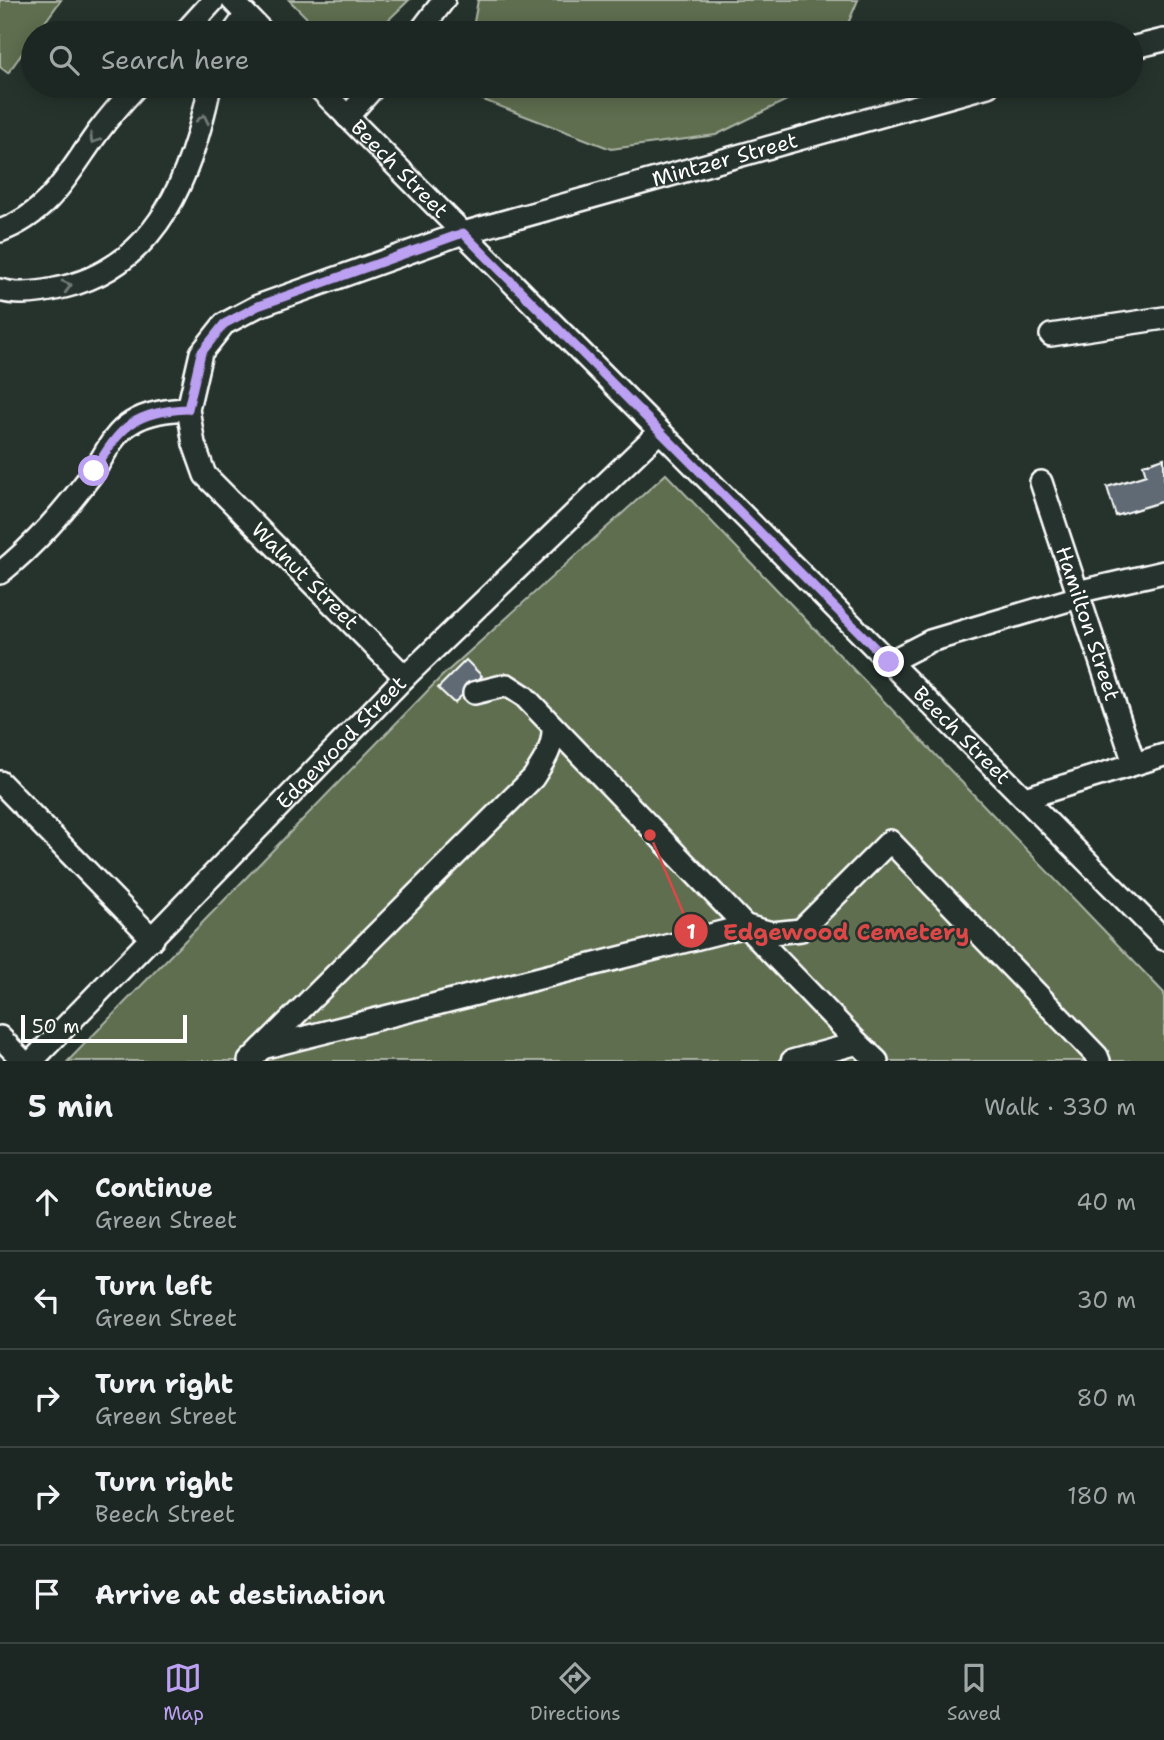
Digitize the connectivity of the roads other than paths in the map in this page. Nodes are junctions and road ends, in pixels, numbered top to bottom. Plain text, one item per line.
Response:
1 (214, 0) edge
2 (444, 0) edge
3 (239, 7) edge
4 (195, 21) edge
5 (252, 21) edge
6 (428, 21) edge
7 (1164, 40) edge
8 (1143, 45) edge
9 (127, 98) edge
10 (208, 98) edge
11 (329, 98) edge
12 (364, 98) edge
13 (945, 98) edge
14 (347, 117) junction
15 (0, 231) edge
16 (463, 233) junction
17 (0, 289) edge
18 (1164, 318) edge
19 (1051, 335) dead end
20 (188, 409) junction
21 (659, 432) junction
22 (1041, 482) dead end
23 (1164, 572) edge
24 (0, 573) edge
25 (1078, 595) junction
26 (889, 662) junction
27 (405, 677) junction
28 (474, 693) dead end
29 (553, 727) junction
30 (1164, 755) edge
31 (1134, 763) junction
32 (0, 782) edge
33 (1025, 798) junction
34 (746, 926) junction
35 (1160, 927) edge
36 (153, 939) junction
37 (0, 1037) edge
38 (858, 1043) junction
39 (255, 1055) edge
40 (23, 1061) edge
41 (32, 1061) edge
42 (792, 1061) edge
43 (877, 1061) edge
44 (1098, 1061) edge

1 - 4 street
2 - 6 street
3 - 5 street
7 - 8 street
9 -> 15 street
17 -> 10 street
11 - 14 street, Beech Street
12 - 14 street
13 - 16 street, Mintzer Street
14 - 16 street, Beech Street
16 - 20 street, Mintzer Street
16 - 21 street, Beech Street
18 - 19 street
20 - 24 street
20 - 27 street, Walnut Street
21 - 26 street, Beech Street
21 - 27 street, Edgewood Street
22 - 25 street, Hamilton Street
23 - 25 street
25 - 26 street
25 - 31 street, Hamilton Street
26 - 33 street, Beech Street
27 - 36 street, Edgewood Street
28 - 29 street
29 - 34 street
29 - 39 street
30 - 31 street
31 - 33 street
32 - 36 street
33 - 35 street, Beech Street
34 - 38 street
34 - 39 street
34 - 44 street
36 - 41 street, Edgewood Street
37 - 40 street
38 - 42 street
38 - 43 street

